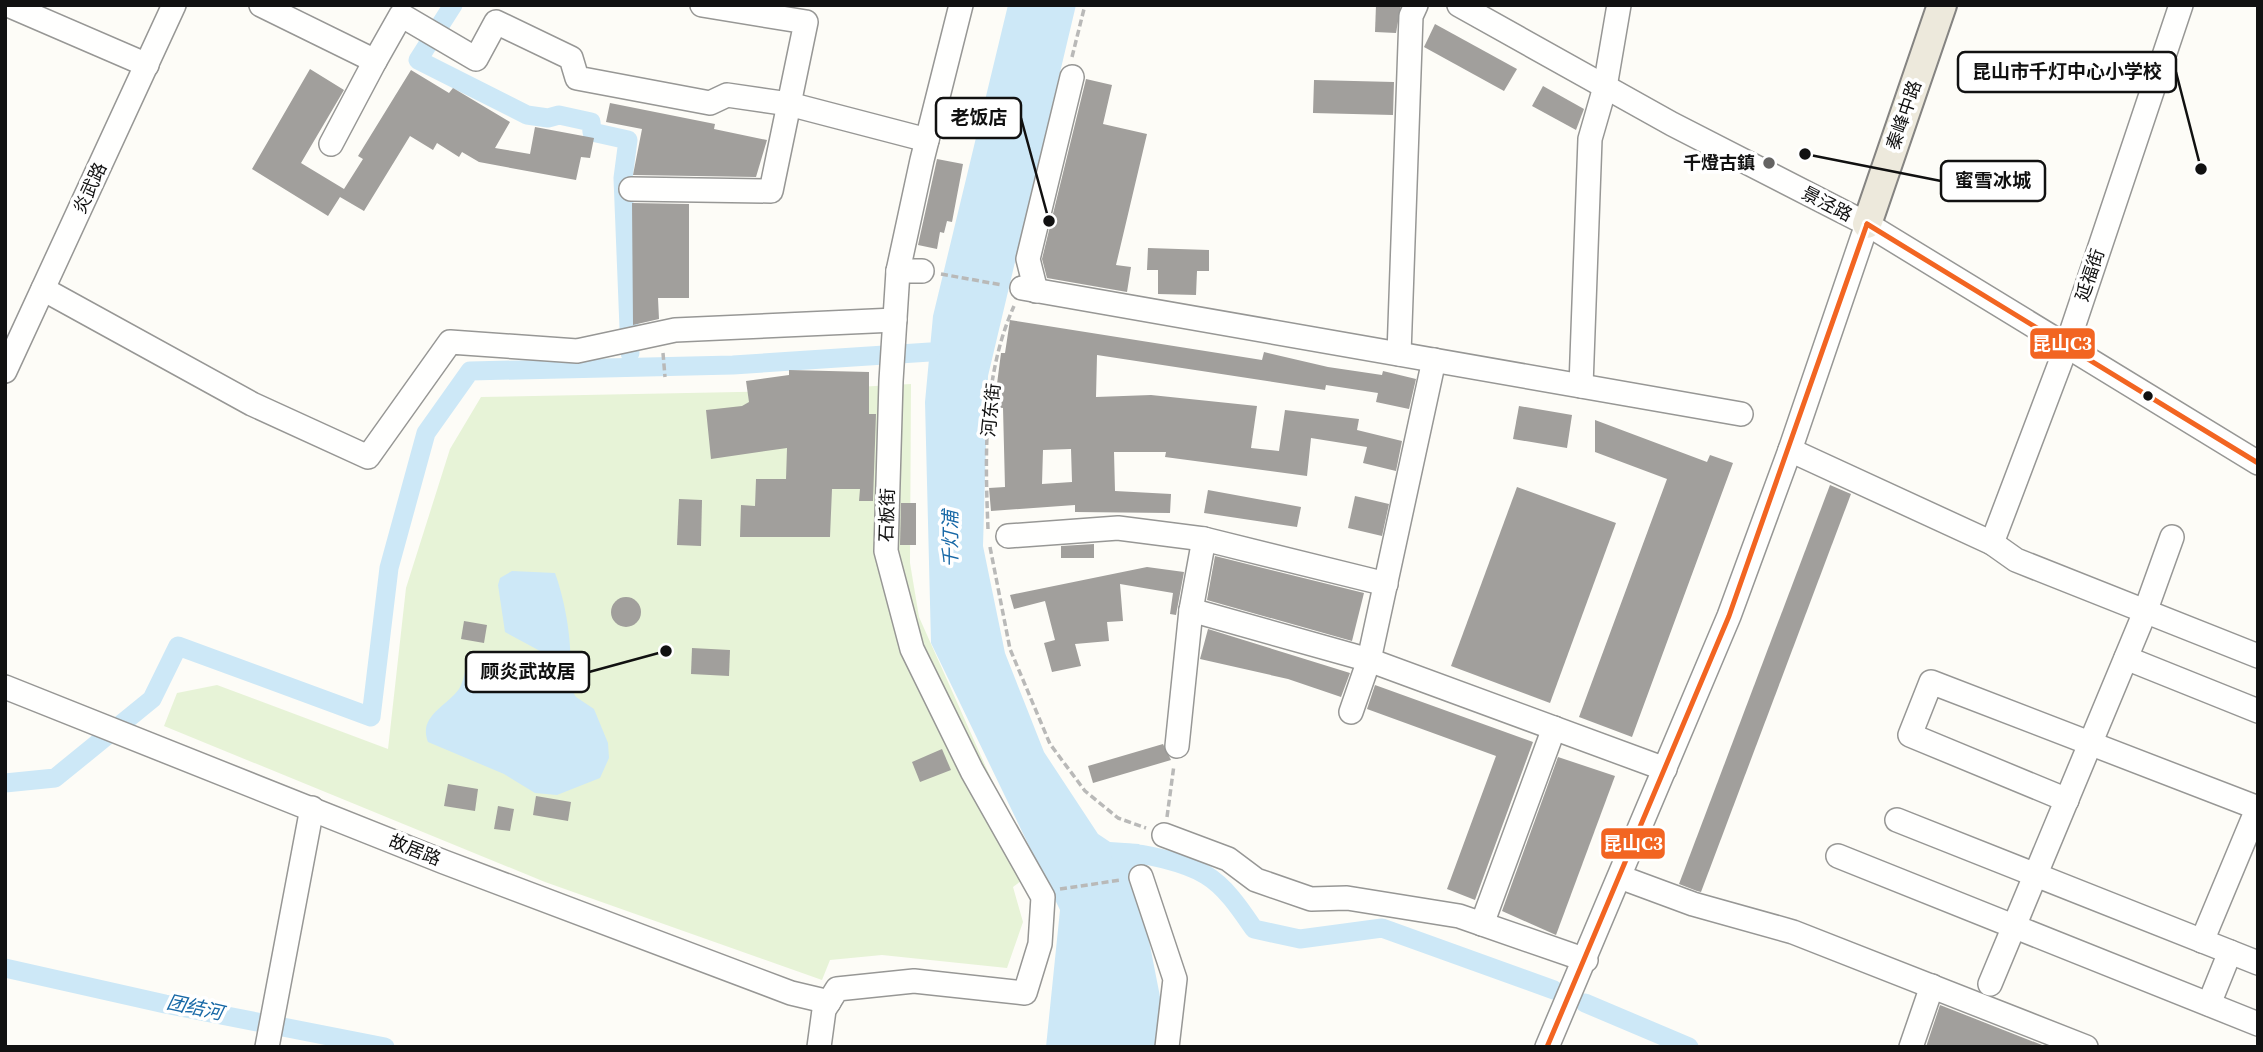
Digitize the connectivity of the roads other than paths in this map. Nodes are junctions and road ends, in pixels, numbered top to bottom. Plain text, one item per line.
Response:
1 (8, 5) edge
2 (174, 5) edge
3 (261, 5) edge
4 (702, 5) edge
5 (961, 5) edge
6 (1416, 5) edge
7 (1459, 5) edge
8 (1619, 5) edge
9 (1942, 5) edge
10 (2181, 5) edge
11 (395, 10) edge
12 (375, 61) junction
13 (147, 65) junction
14 (1072, 76) dead end
15 (1605, 87) junction
16 (789, 104) junction
17 (927, 140) junction
18 (331, 144) dead end
19 (631, 189) dead end
20 (1867, 224) junction
21 (898, 271) junction
22 (922, 271) road end
23 (43, 289) junction
24 (894, 327) junction
25 (2067, 345) junction
26 (1399, 354) junction
27 (1434, 360) junction
28 (5, 371) edge
29 (1581, 386) junction
30 (1741, 414) dead end
31 (1790, 450) junction
32 (2258, 463) edge
33 (998, 536) road end
34 (2172, 537) dead end
35 (1204, 539) junction
36 (1992, 542) junction
37 (1386, 584) junction
38 (1191, 610) junction
39 (2145, 612) junction
40 (2258, 656) edge
41 (2126, 658) junction
42 (1369, 660) junction
43 (5, 687) edge
44 (2258, 711) edge
45 (1351, 712) dead end
46 (1554, 728) junction
47 (2090, 745) junction
48 (1177, 746) road end
49 (1665, 769) junction
50 (2067, 800) junction
51 (312, 808) junction
52 (2258, 808) edge
53 (1897, 820) dead end
54 (1164, 835) road end
55 (1838, 856) dead end
56 (2036, 875) junction
57 (1620, 877) junction
58 (1133, 879) road end
59 (1482, 924) junction
60 (2014, 926) junction
61 (2202, 941) junction
62 (2230, 952) junction
63 (1586, 960) junction
64 (2258, 963) edge
65 (1990, 984) dead end
66 (1932, 986) junction
67 (829, 1002) junction
68 (2209, 1004) junction
69 (2258, 1024) edge
70 (267, 1047) edge
71 (819, 1047) edge
72 (1167, 1047) edge
73 (1547, 1047) edge
74 (1911, 1047) edge
75 (2086, 1047) edge

1 - 13 street
2 - 13 street, 炎武路
3 - 12 street
4 - 16 street
5 - 17 street, 石板街
6 - 26 street
7 - 15 street, 景泾路
8 - 15 street
9 - 20 main road, 秦峰中路
10 - 25 street, 延福街
11 - 12 street
11 - 16 street
12 - 18 street
13 - 23 street, 炎武路
14 - 26 street
15 - 20 street, 景泾路
15 - 29 street
16 - 17 street
16 - 19 street
17 - 21 street, 石板街
20 - 25 street, 景泾路
20 - 31 street
21 - 22 street
21 - 24 street, 石板街
23 - 24 street
23 - 28 street, 炎武路
24 - 67 street, 石板街
25 - 32 street, 景泾路
25 - 36 street, 延福街
26 - 27 street
27 - 29 street
27 - 37 street
29 - 30 street
31 - 36 street
31 - 49 street
33 - 35 street
34 - 39 street
35 - 37 street
35 - 38 street
36 - 39 street
37 - 42 street
38 - 42 street
38 - 48 street
39 - 40 street
39 - 41 street
41 - 44 street
41 - 47 street
42 - 45 street
42 - 46 street
43 - 51 street, 故居路
46 - 49 street
46 - 59 street
47 - 50 street
47 - 50 street
47 - 52 street
49 - 57 street
50 - 56 street
51 - 67 street, 故居路
51 - 70 street
52 - 61 street
53 - 56 street
54 - 59 street
55 - 60 street
56 - 60 street
56 - 61 street
57 - 63 street
57 - 66 street
58 - 72 street
59 - 63 street
60 - 65 street
60 - 68 street
61 - 62 street
62 - 64 street
62 - 68 street
63 - 73 street
66 - 74 street
66 - 75 street
67 - 71 street
68 - 69 street

